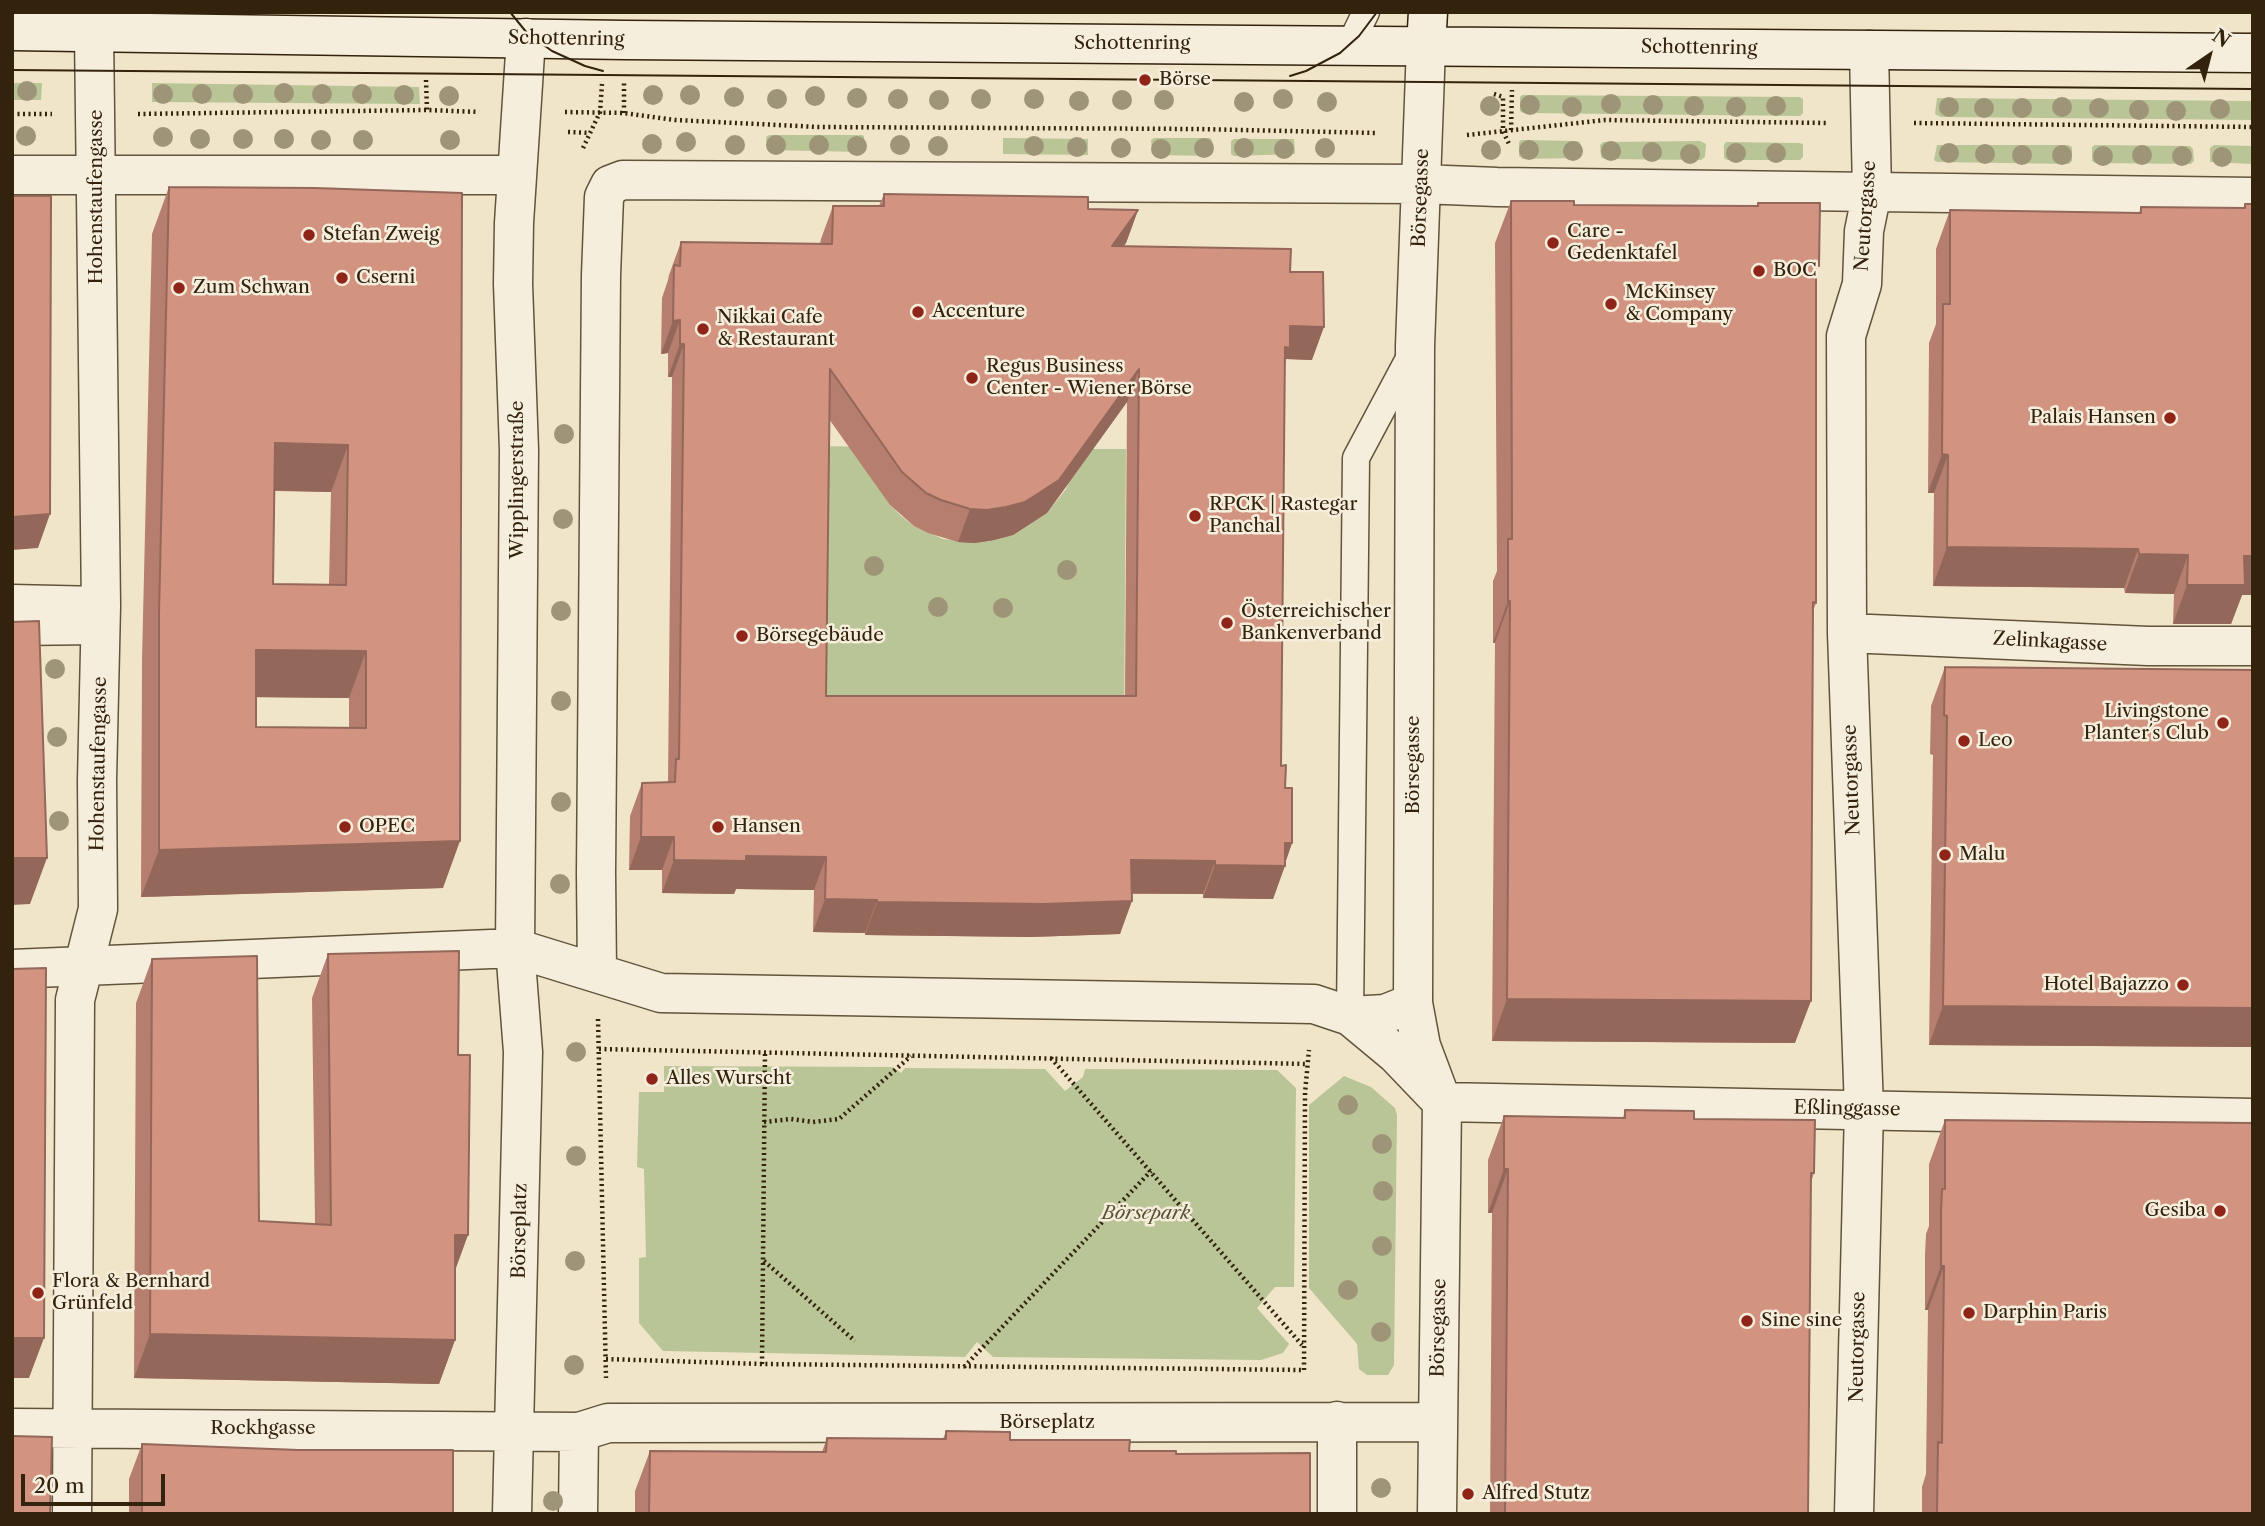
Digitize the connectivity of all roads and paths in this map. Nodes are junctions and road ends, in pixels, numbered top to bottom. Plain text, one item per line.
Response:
1 (94, 22) edge
2 (527, 25) edge
3 (1358, 29) edge
4 (1427, 29) edge
5 (12, 31) edge
6 (604, 39) junction
7 (1870, 50) junction
8 (2253, 53) edge
9 (1489, 92) dead end
10 (520, 113) junction
11 (12, 114) edge
12 (96, 114) junction
13 (1503, 131) dead end
14 (568, 132) dead end
15 (590, 133) junction
16 (581, 154) dead end
17 (12, 175) edge
18 (96, 175) junction
19 (517, 176) junction
20 (1421, 184) junction
21 (1872, 192) junction
22 (2253, 197) edge
23 (1415, 346) junction
24 (12, 604) edge
25 (101, 619) junction
26 (12, 632) edge
27 (1847, 633) junction
28 (2253, 646) edge
29 (515, 948) junction
30 (82, 965) junction
31 (12, 969) edge
32 (597, 973) junction
33 (1413, 1003) junction
34 (1314, 1004) junction
35 (1350, 1016) junction
36 (599, 1049) junction
37 (765, 1052) junction
38 (911, 1056) junction
39 (1051, 1058) junction
40 (1308, 1063) junction
41 (1442, 1102) junction
42 (1864, 1109) junction
43 (2253, 1118) edge
44 (764, 1122) junction
45 (1151, 1171) junction
46 (763, 1261) junction
47 (855, 1341) dead end
48 (1303, 1346) junction
49 (606, 1359) junction
50 (762, 1364) junction
51 (964, 1367) junction
52 (1337, 1421) junction
53 (1438, 1422) junction
54 (73, 1427) junction
55 (594, 1427) junction
56 (12, 1428) edge
57 (513, 1430) junction
58 (72, 1514) edge
59 (512, 1514) edge
60 (578, 1514) edge
61 (1337, 1514) edge
62 (1437, 1514) edge
63 (1854, 1514) edge

1 - 2 street, Schottenring
1 - 5 street, Schottenring
1 - 12 street, Hohenstaufengasse
2 - 6 street, Schottenring
2 - 10 street, Wipplingerstraße
3 - 4 street, Schottenring
3 - 6 street, Schottenring
4 - 7 street, Schottenring
4 - 20 street, Börsegasse
6 - 15 path
7 - 8 street, Schottenring
7 - 21 street, Neutorgasse
9 - 13 path
10 - 12 path
10 - 19 street, Wipplingerstraße
11 - 12 path
12 - 18 street, Hohenstaufengasse
14 - 15 path
15 - 16 path
17 - 18 street
18 - 19 street
18 - 25 street, Hohenstaufengasse
19 - 29 street, Wipplingerstraße
20 - 21 street
20 - 23 street, Börsegasse
20 - 32 street
21 - 22 street
21 - 27 street, Neutorgasse
23 - 33 street, Börsegasse
23 - 35 lane
24 - 25 street
25 - 26 lane
25 - 30 street, Hohenstaufengasse
27 - 28 street, Zelinkagasse
27 - 42 street, Neutorgasse
29 - 30 street
29 - 32 street
29 - 57 street, Börseplatz
30 - 31 street
30 - 54 street, Hohenstaufengasse
32 - 34 street
32 - 36 path
33 - 35 street
33 - 41 street, Börsegasse
34 - 35 street
34 - 40 path
35 - 41 street
36 - 37 path
36 - 49 path
37 - 38 path
37 - 44 path
38 - 39 path
38 - 44 path
39 - 40 path
39 - 45 path
40 - 48 path
41 - 42 street, Eßlinggasse
41 - 53 street, Börsegasse
42 - 43 street, Eßlinggasse
42 - 63 street, Neutorgasse
44 - 46 path
45 - 48 path
45 - 51 path
46 - 47 path
46 - 50 path
48 - 51 path
49 - 50 path
49 - 55 path
50 - 51 path
52 - 53 street, Börseplatz
52 - 55 street, Börseplatz
52 - 61 street
53 - 62 street, Börsegasse
54 - 56 street, Rockhgasse
54 - 57 street, Rockhgasse
54 - 58 street, Hohenstaufengasse
55 - 57 street, Börseplatz
55 - 60 street
57 - 59 street

